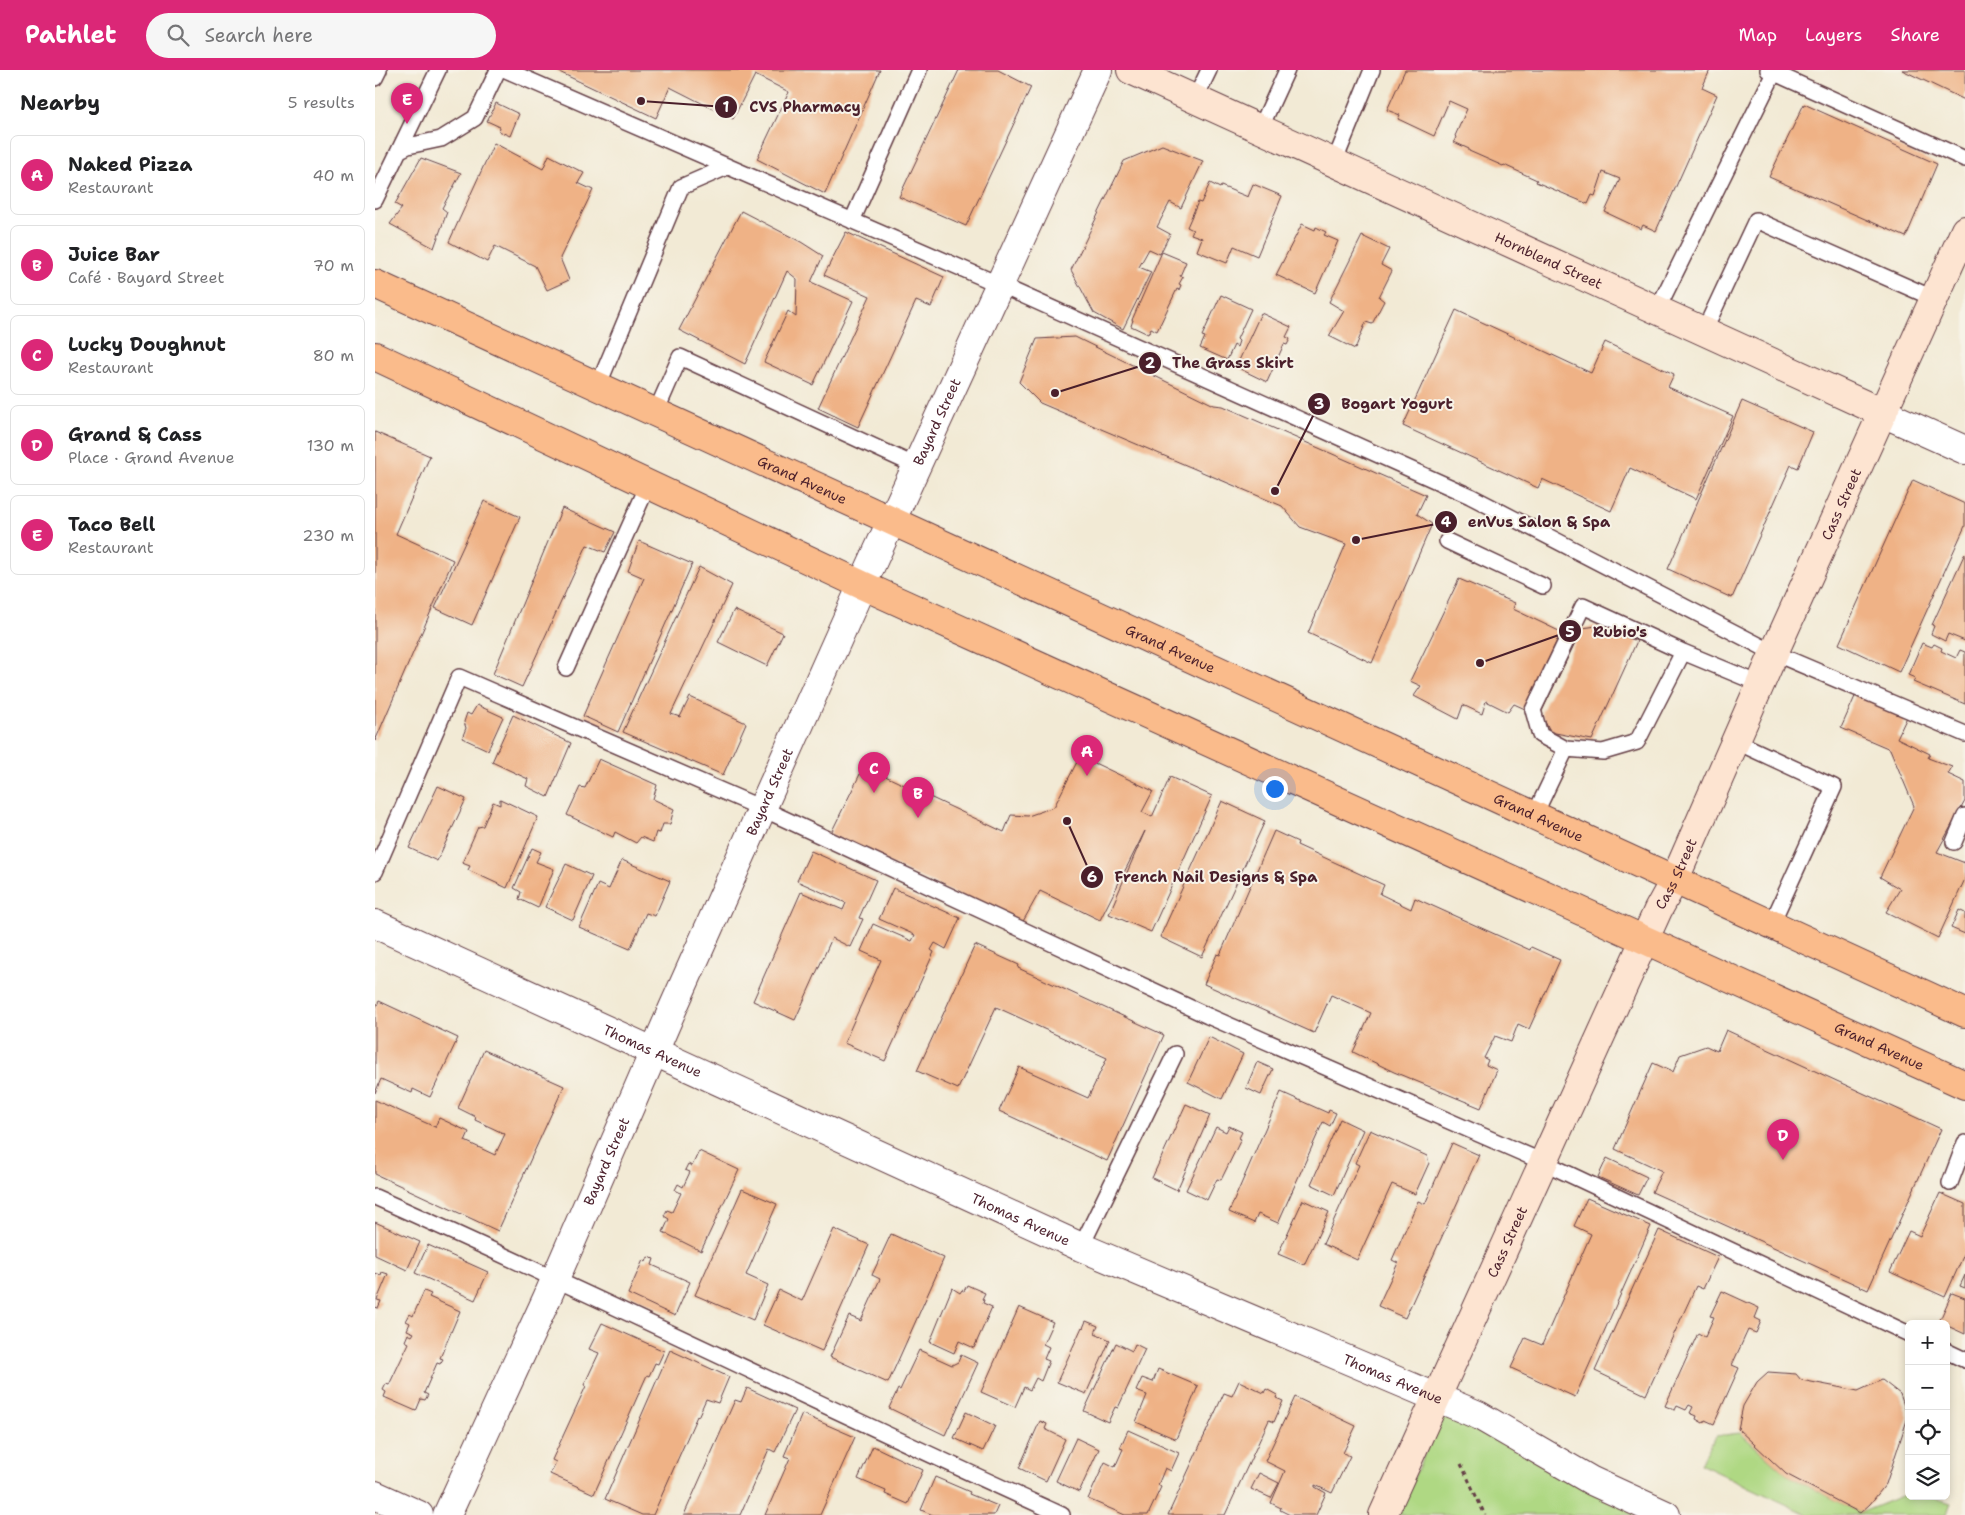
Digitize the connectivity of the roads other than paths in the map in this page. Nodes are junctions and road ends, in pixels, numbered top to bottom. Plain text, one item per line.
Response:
1 (379, 70) edge
2 (438, 70) edge
3 (498, 70) edge
4 (507, 70) edge
5 (919, 70) edge
6 (1098, 70) edge
7 (1131, 70) edge
8 (1209, 70) edge
9 (1287, 70) edge
10 (1372, 70) edge
11 (1771, 71) edge
12 (375, 78) edge
13 (1195, 99) junction
14 (1260, 129) junction
15 (400, 150) junction
16 (1965, 159) edge
17 (1334, 162) junction
18 (727, 166) junction
19 (375, 200) edge
20 (852, 221) junction
21 (1965, 230) edge
22 (375, 284) edge
23 (1000, 285) junction
24 (1935, 299) junction
25 (1657, 310) junction
26 (1704, 331) junction
27 (375, 356) edge
28 (598, 386) junction
29 (656, 412) junction
30 (1883, 413) junction
31 (1965, 450) edge
32 (916, 466) junction
33 (649, 484) junction
34 (891, 521) junction
35 (1447, 541) dead end
36 (862, 585) junction
37 (1543, 586) dead end
38 (1683, 652) junction
39 (1774, 652) junction
40 (566, 668) dead end
41 (1760, 684) junction
42 (1965, 734) edge
43 (1735, 741) junction
44 (1566, 749) junction
45 (761, 808) junction
46 (1534, 816) junction
47 (1965, 816) edge
48 (1954, 842) dead end
49 (375, 872) edge
50 (1674, 881) junction
51 (375, 924) edge
52 (1771, 925) junction
53 (1645, 939) junction
54 (1965, 1014) edge
55 (653, 1052) junction
56 (1175, 1054) dead end
57 (1965, 1085) edge
58 (1965, 1143) edge
59 (1543, 1162) junction
60 (1950, 1183) dead end
61 (375, 1197) edge
62 (1081, 1247) junction
63 (555, 1278) junction
64 (1905, 1332) edge
65 (1950, 1353) edge
66 (1965, 1360) edge
67 (1437, 1397) junction
68 (375, 1495) edge
69 (419, 1515) edge
70 (447, 1515) edge
71 (1063, 1515) edge
72 (1383, 1515) edge
73 (1666, 1515) edge

1 - 12 lane
2 - 15 lane
3 - 15 lane
4 - 18 lane
5 - 20 lane
6 - 23 street, Bayard Street
7 - 13 street, Hornblend Street
8 - 13 lane
9 - 14 lane
10 - 17 lane
11 - 16 lane
11 - 25 lane
13 - 14 street, Hornblend Street
14 - 17 street, Hornblend Street
15 - 19 lane
17 - 25 street, Hornblend Street
18 - 20 lane
18 - 28 lane
20 - 23 lane
21 - 24 street, Cass Street
22 - 28 main road, Grand Avenue
23 - 32 street, Bayard Street
23 - 39 lane
24 - 26 lane
24 - 30 street, Cass Street
25 - 26 street, Hornblend Street
26 - 30 street, Hornblend Street
27 - 33 main road, Grand Avenue
28 - 29 main road, Grand Avenue
29 - 32 lane
29 - 34 main road, Grand Avenue
30 - 31 street, Hornblend Street
30 - 39 street, Cass Street
32 - 34 street, Bayard Street
33 - 36 main road, Grand Avenue
33 - 40 lane
34 - 36 street, Bayard Street
34 - 46 main road, Grand Avenue
35 - 37 lane
36 - 45 street, Bayard Street
36 - 53 main road, Grand Avenue
38 - 41 lane
38 - 44 lane
38 - 44 lane
39 - 41 street, Cass Street
39 - 42 lane
41 - 43 street, Cass Street
43 - 50 street, Cass Street
43 - 52 lane
44 - 46 lane
45 - 49 lane
45 - 55 street, Bayard Street
45 - 59 lane
46 - 50 main road, Grand Avenue
47 - 48 lane
50 - 52 main road, Grand Avenue
50 - 53 street, Cass Street
51 - 55 street, Thomas Avenue
52 - 54 main road, Grand Avenue
53 - 57 main road, Grand Avenue
53 - 59 street, Cass Street
55 - 62 street, Thomas Avenue
55 - 63 street, Bayard Street
56 - 62 lane
58 - 60 lane
59 - 64 lane
59 - 67 street, Cass Street
61 - 63 lane
62 - 67 street, Thomas Avenue
63 - 70 street, Bayard Street
63 - 71 lane
65 - 66 lane
67 - 72 street, Cass Street
67 - 73 street, Thomas Avenue
68 - 69 street

